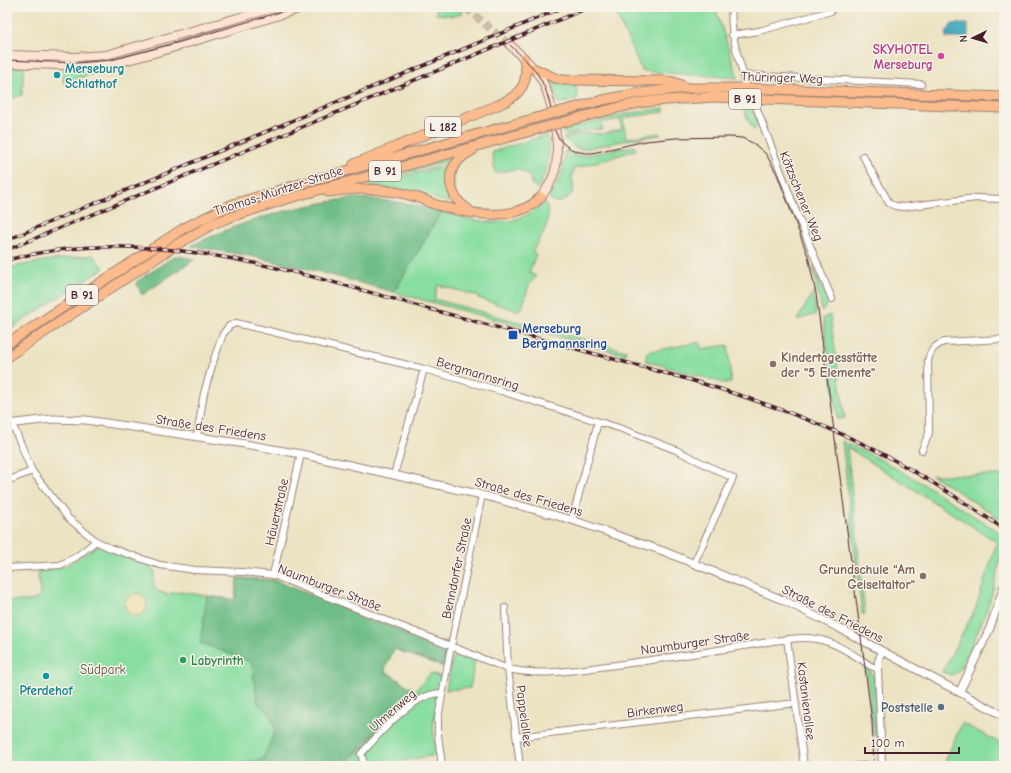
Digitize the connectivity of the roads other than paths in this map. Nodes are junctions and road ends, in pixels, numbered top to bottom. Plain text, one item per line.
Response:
1 (277, 7) edge
2 (306, 7) edge
3 (732, 7) edge
4 (831, 11) dead end
5 (732, 35) junction
6 (510, 45) tunnel mouth
7 (7, 55) edge
8 (524, 58) junction
9 (7, 63) edge
10 (534, 68) junction
11 (743, 75) junction
12 (890, 83) junction
13 (920, 84) dead end
14 (687, 88) junction
15 (744, 88) junction
16 (890, 94) junction
17 (1004, 97) edge
18 (754, 99) junction
19 (1004, 108) edge
20 (562, 111) joint
21 (564, 122) joint
22 (484, 143) junction
23 (863, 156) dead end
24 (333, 175) junction
25 (541, 197) joint
26 (286, 199) junction
27 (1004, 199) edge
28 (474, 212) junction
29 (832, 299) dead end
30 (1004, 339) edge
31 (7, 344) edge
32 (7, 357) edge
33 (424, 369) junction
34 (8, 421) edge
35 (598, 422) junction
36 (197, 436) junction
37 (922, 450) dead end
38 (301, 454) junction
39 (32, 472) junction
40 (394, 475) junction
41 (7, 482) edge
42 (482, 495) junction
43 (572, 520) junction
44 (96, 540) junction
45 (694, 563) junction
46 (7, 568) edge
47 (273, 575) junction
48 (1004, 586) edge
49 (505, 608) dead end
50 (787, 639) junction
51 (451, 646) junction
52 (882, 651) junction
53 (878, 668) junction
54 (508, 669) junction
55 (960, 691) junction
56 (442, 693) junction
57 (796, 703) junction
58 (1004, 716) edge
59 (517, 737) junction
60 (870, 765) edge
61 (365, 766) edge
62 (442, 766) edge
63 (520, 766) edge
64 (804, 766) edge
65 (857, 766) edge
66 (882, 766) edge

1 - 7 main road
2 - 9 main road
3 - 5 street
4 - 5 street
5 - 11 street
6 - 8 main road
8 - 10 main road
8 - 24 main road, L 182
10 - 14 main road
10 - 25 main road
11 - 12 street, Thüringer Weg
11 - 15 street
12 - 13 street, Thüringer Weg
12 - 16 street
14 - 15 main road, Thüringer Weg / B 91
14 - 20 main road, Thüringer Weg / B 91
15 - 16 main road, Thüringer Weg / B 91
16 - 17 main road, Thüringer Weg / B 91
18 - 19 main road, Thüringer Weg / B 91
18 - 21 main road, Thüringer Weg / B 91
18 - 29 street, Kötzschener Weg
20 - 24 main road, Thomas-Müntzer-Straße / B 91, bridge
21 - 22 main road, Thomas-Müntzer-Straße / B 91, bridge
22 - 26 main road, Thomas-Müntzer-Straße / B 91
22 - 28 main road
23 - 27 street
24 - 31 main road, Thomas-Müntzer-Straße / B 91
25 - 28 main road
26 - 28 main road
26 - 32 main road, Thomas-Müntzer-Straße / B 91
30 - 37 street
33 - 35 street, Bergmannsring
33 - 36 street, Bergmannsring
33 - 40 street
34 - 36 street, Straße des Friedens
34 - 39 street, Naumburger Straße
35 - 43 street
35 - 45 street, Bergmannsring
36 - 38 street, Straße des Friedens
38 - 40 street, Straße des Friedens
38 - 47 street, Häuerstraße
39 - 41 street
39 - 44 street, Naumburger Straße
40 - 42 street, Straße des Friedens
42 - 43 street, Straße des Friedens
42 - 51 street, Benndorfer Straße
43 - 45 street, Straße des Friedens
44 - 46 street
44 - 47 street, Naumburger Straße
45 - 52 street, Straße des Friedens
47 - 51 street, Naumburger Straße
48 - 55 street
49 - 54 street
50 - 53 street, Naumburger Straße
50 - 54 street, Naumburger Straße
50 - 57 street, Kastanienallee
51 - 54 street, Naumburger Straße
51 - 56 street, Benndorfer Straße
52 - 53 street
52 - 55 street, Straße des Friedens
53 - 66 street
54 - 59 street, Pappelallee
55 - 58 street, Straße des Friedens
56 - 61 street, Ulmenweg
56 - 62 street, Benndorfer Straße
57 - 59 street, Birkenweg
57 - 64 street, Kastanienallee
59 - 63 street, Pappelallee
60 - 65 street

